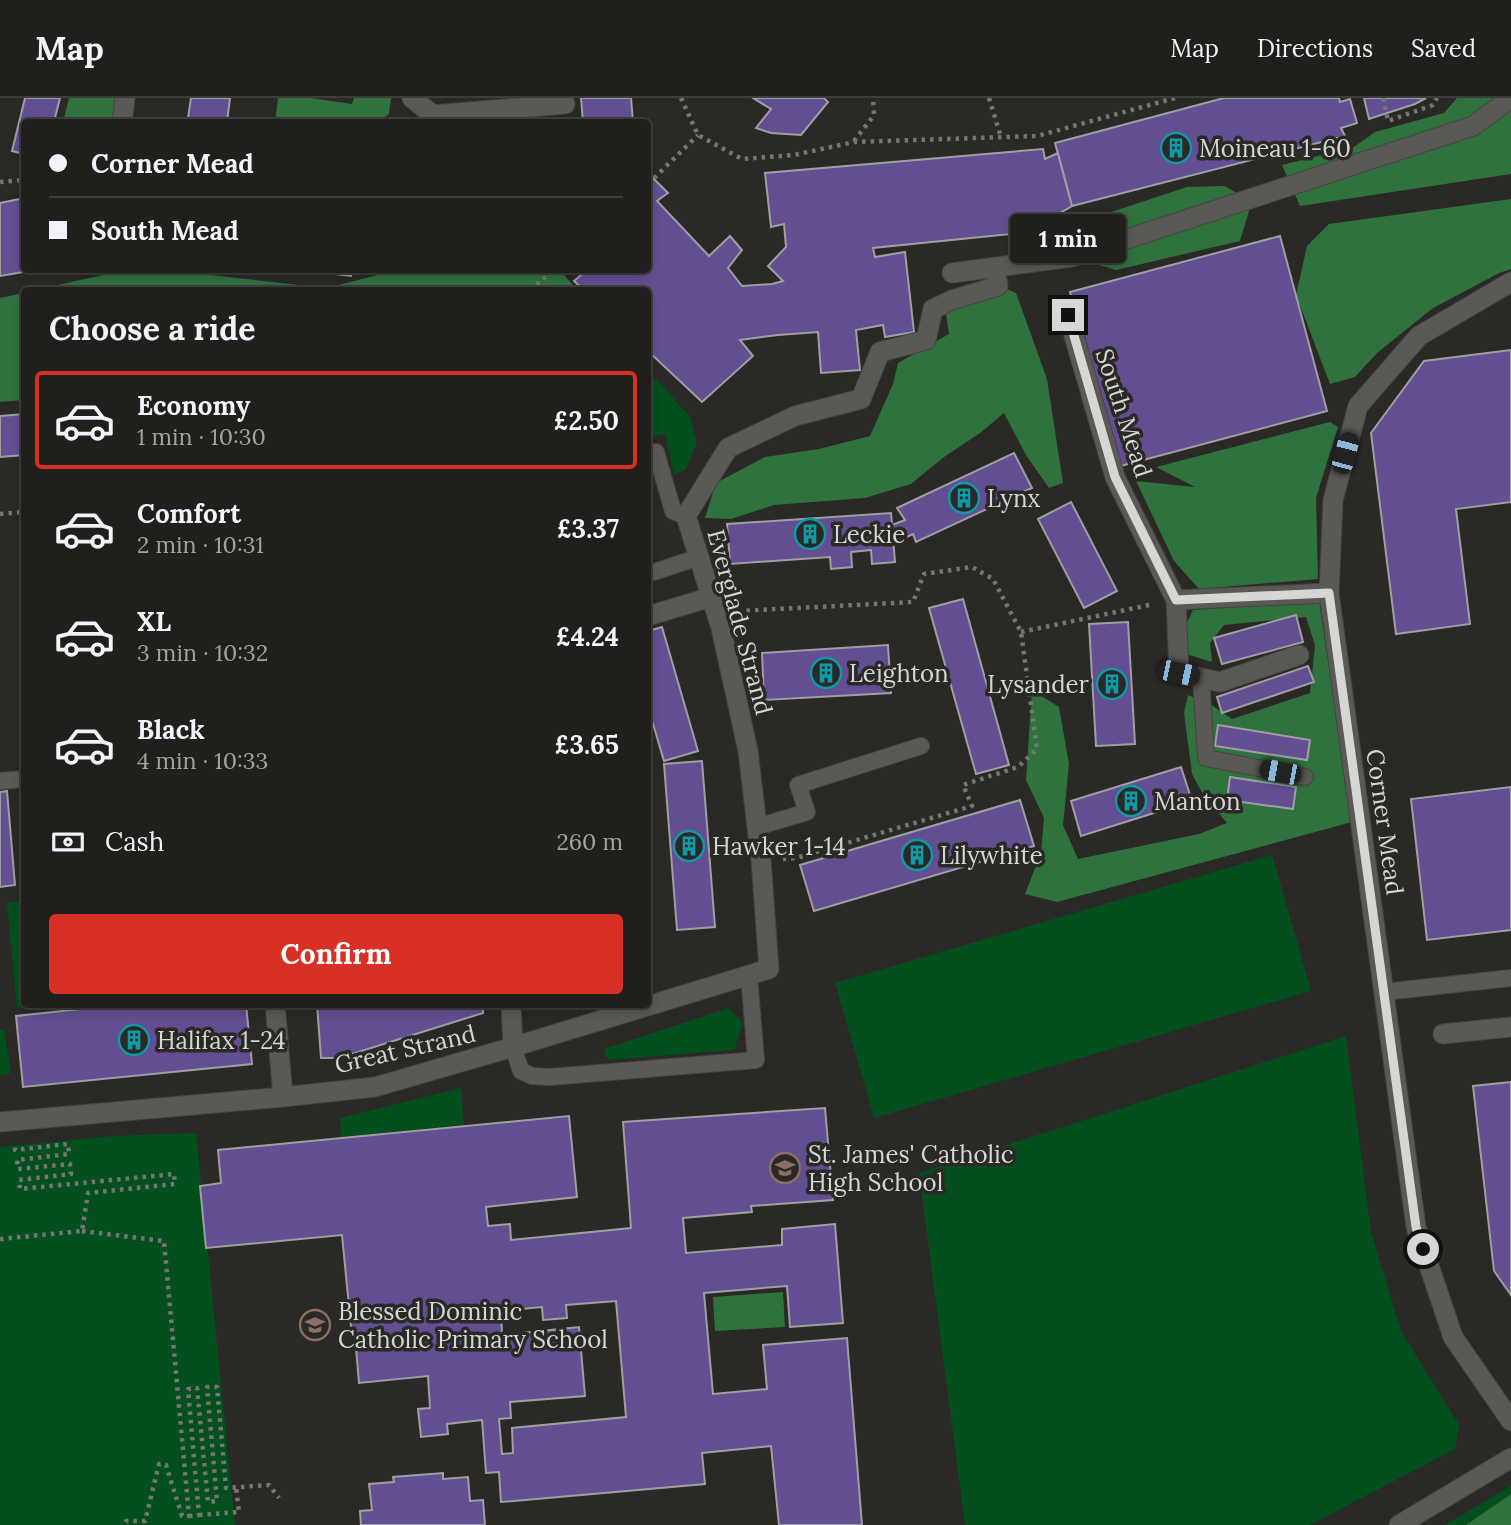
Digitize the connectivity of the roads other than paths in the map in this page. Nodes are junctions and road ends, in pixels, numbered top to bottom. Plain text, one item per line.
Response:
1 (125, 98) edge
2 (412, 98) edge
3 (1511, 98) edge
4 (565, 104) dead end
5 (122, 119) edge
6 (995, 267) junction
7 (951, 273) dead end
8 (1511, 282) edge
9 (1068, 315) dead end
10 (651, 454) edge
11 (686, 516) junction
12 (699, 557) junction
13 (651, 573) edge
14 (1329, 593) junction
15 (1176, 600) junction
16 (714, 605) junction
17 (651, 616) edge
18 (1299, 655) dead end
19 (1201, 678) junction
20 (921, 746) dead end
21 (1305, 777) dead end
22 (21, 779) edge
23 (0, 781) edge
24 (757, 827) junction
25 (769, 969) joint
26 (749, 975) junction
27 (1511, 978) edge
28 (1384, 992) junction
29 (651, 1005) edge
30 (275, 1008) edge
31 (511, 1008) edge
32 (641, 1008) edge
33 (1511, 1027) edge
34 (1443, 1034) dead end
35 (513, 1047) junction
36 (283, 1097) junction
37 (6, 1121) edge
38 (1511, 1421) edge
39 (1511, 1458) edge
40 (1399, 1525) edge

1 - 5 street
2 - 4 street
3 - 6 street
6 - 7 street
6 - 11 street, Everglade Strand
8 - 14 street, Corner Mead
9 - 15 street, South Mead
10 - 11 lane
11 - 12 street, Everglade Strand
12 - 13 lane
12 - 16 street, Everglade Strand
14 - 15 street
14 - 28 street, Corner Mead
15 - 19 street, South Mead
16 - 17 street
16 - 24 street, Everglade Strand
18 - 19 street
19 - 21 lane
20 - 24 lane
22 - 23 lane
24 - 25 street, Everglade Strand
25 - 26 street, Great Strand
26 - 29 street, Great Strand
26 - 35 lane
27 - 28 lane
28 - 38 street, Corner Mead
30 - 36 street
31 - 35 street
32 - 35 street, Great Strand
33 - 34 street
35 - 36 street, Great Strand
36 - 37 street, Great Strand
39 - 40 street

